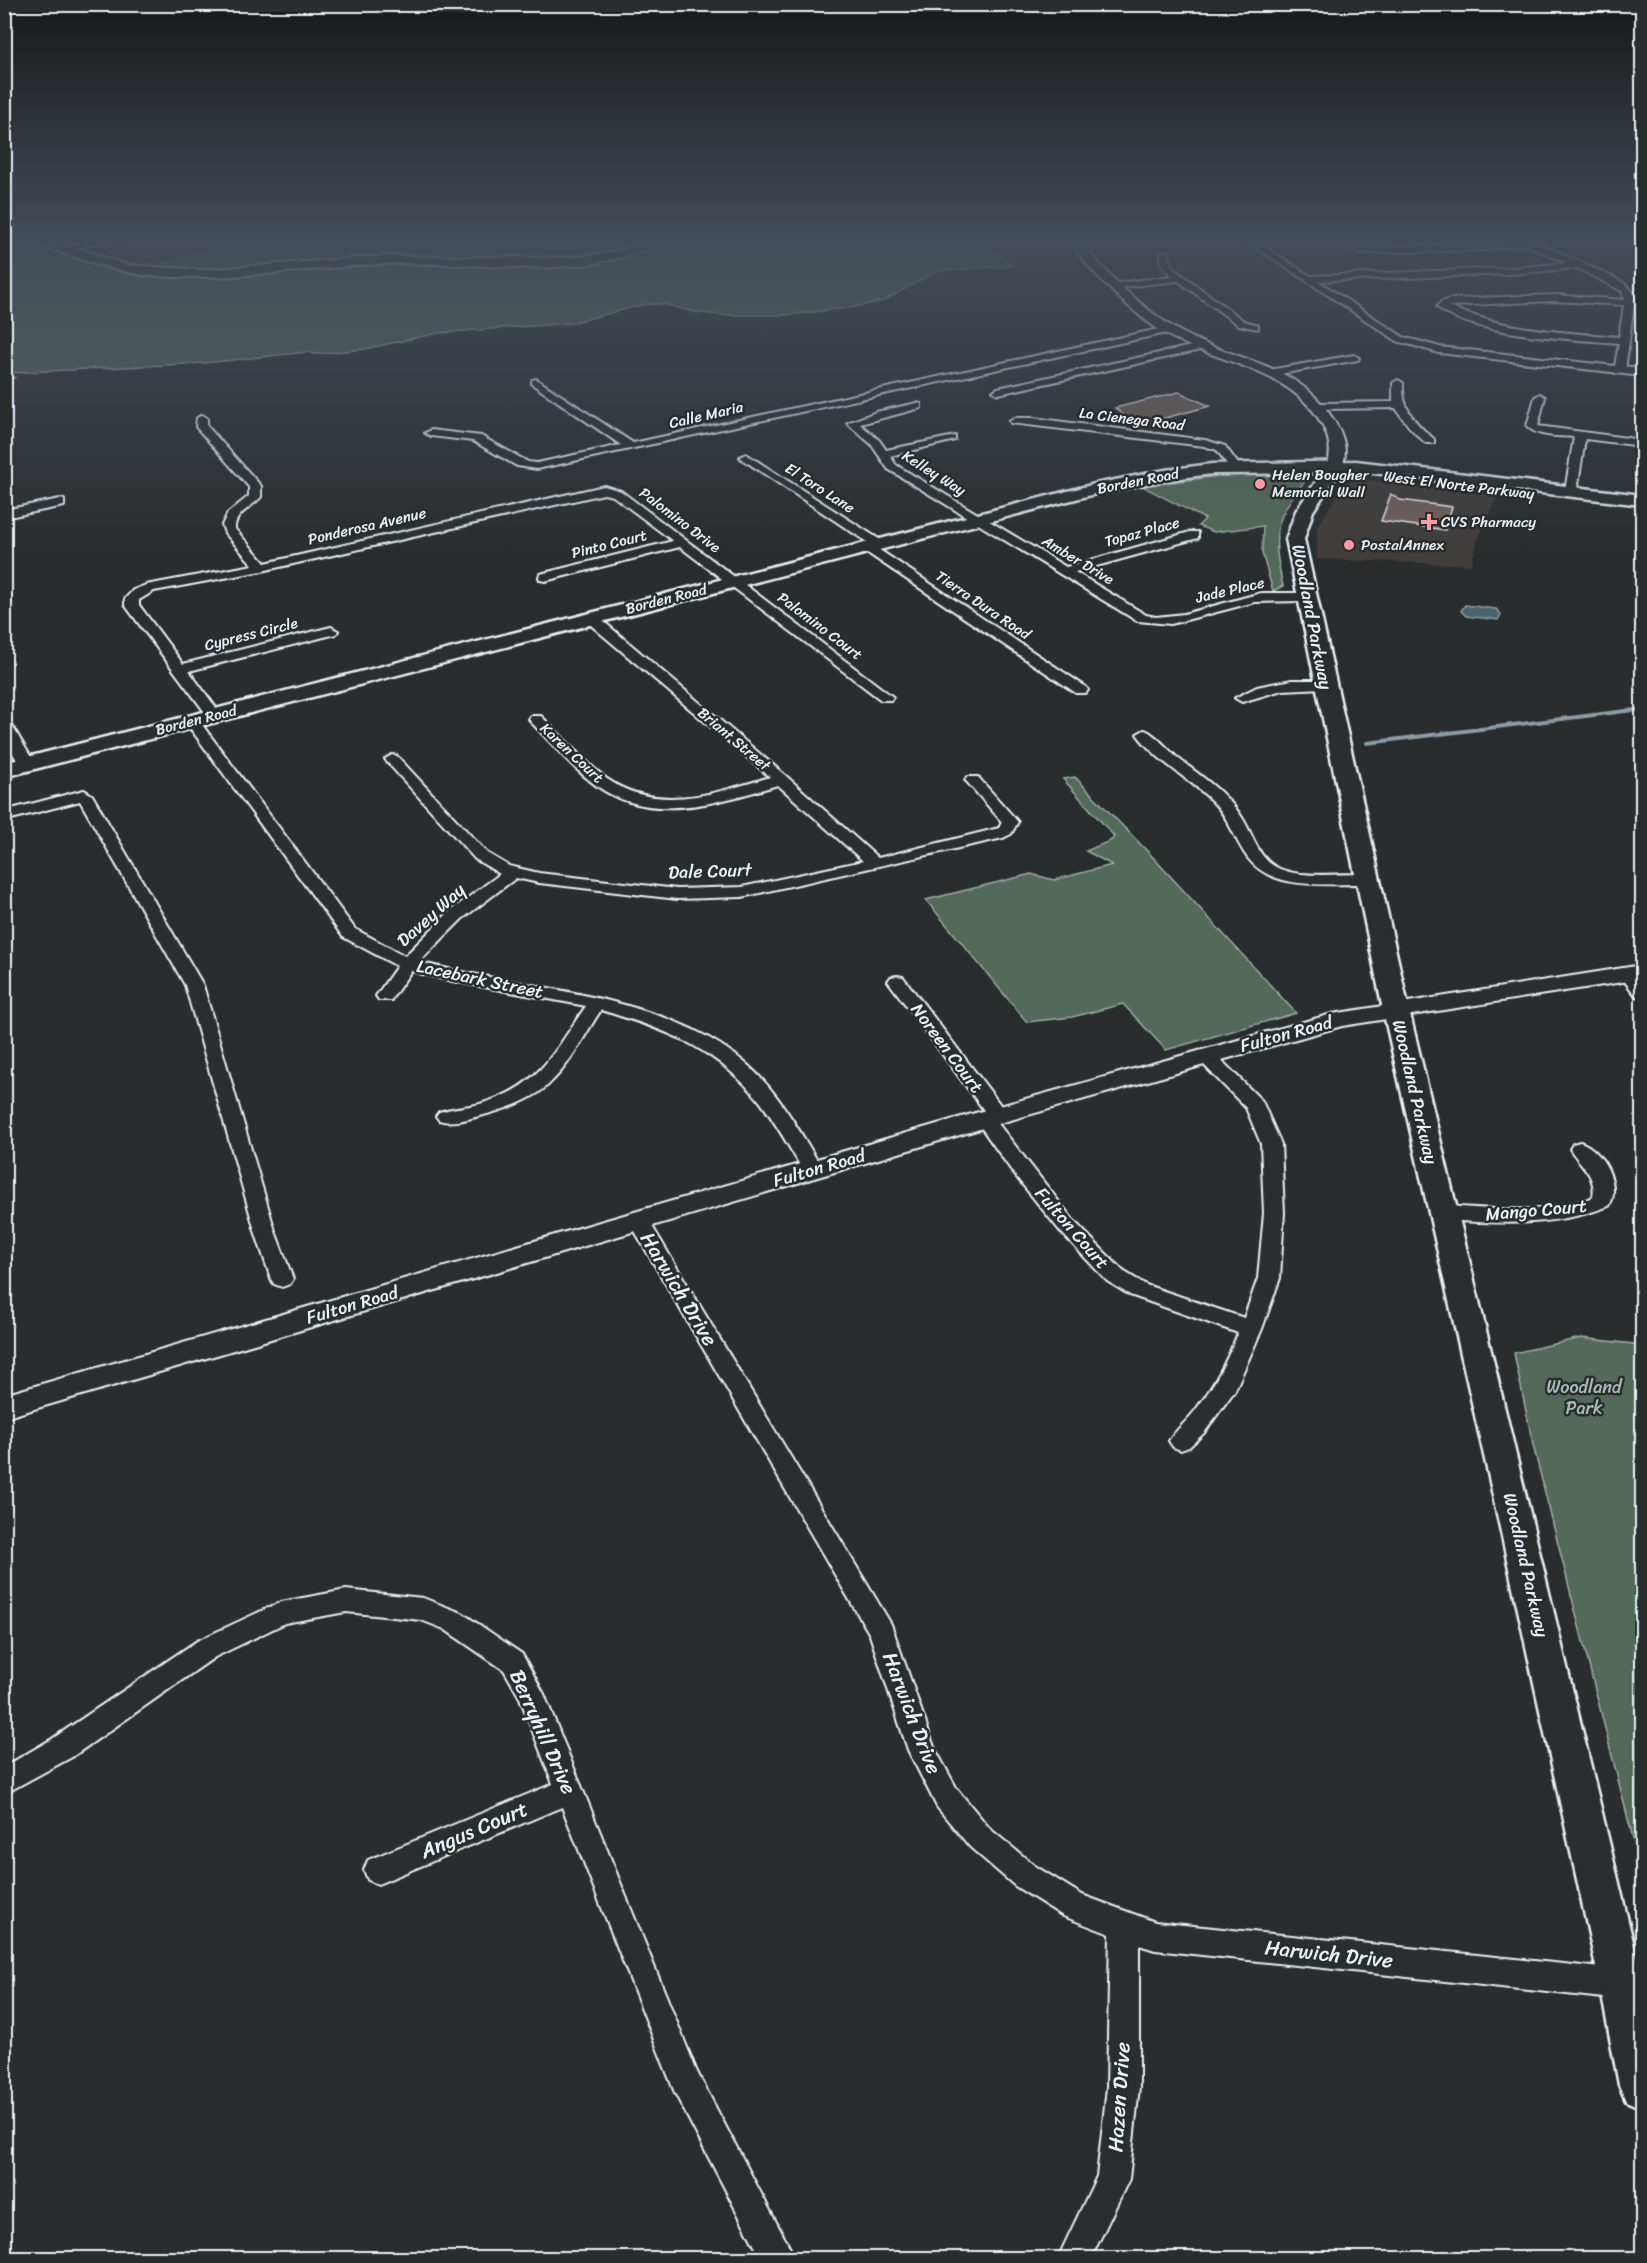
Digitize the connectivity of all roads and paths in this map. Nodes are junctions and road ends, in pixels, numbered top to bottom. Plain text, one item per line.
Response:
1 (1106, 344) edge
2 (1194, 344) edge
3 (1415, 344) edge
4 (1625, 344) edge
5 (1201, 347) junction
6 (1354, 358) dead end
7 (1620, 370) junction
8 (1642, 372) edge
9 (1269, 373) junction
10 (536, 382) dead end
11 (1398, 383) dead end
12 (998, 391) dead end
13 (1540, 397) dead end
14 (1400, 405) junction
15 (917, 406) dead end
16 (1321, 406) junction
17 (202, 418) dead end
18 (1015, 421) dead end
19 (431, 433) dead end
20 (1580, 435) junction
21 (951, 438) dead end
22 (1430, 441) dead end
23 (1642, 443) edge
24 (631, 447) junction
25 (883, 454) junction
26 (746, 457) dead end
27 (1235, 468) junction
28 (1334, 468) junction
29 (604, 490) joint
30 (1571, 491) junction
31 (1642, 500) edge
32 (60, 503) dead end
33 (1642, 508) edge
34 (4, 514) edge
35 (979, 519) junction
36 (1194, 535) dead end
37 (682, 543) junction
38 (872, 546) junction
39 (262, 567) junction
40 (1064, 571) junction
41 (544, 577) dead end
42 (734, 581) junction
43 (1306, 597) junction
44 (591, 618) junction
45 (1162, 622) joint
46 (331, 631) dead end
47 (180, 669) junction
48 (1325, 684) junction
49 (1081, 690) dead end
50 (885, 697) dead end
51 (1242, 698) dead end
52 (214, 716) junction
53 (536, 719) dead end
54 (192, 721) junction
55 (4, 724) edge
56 (1144, 734) dead end
57 (392, 759) dead end
58 (27, 764) junction
59 (4, 770) edge
60 (782, 779) junction
61 (973, 780) dead end
62 (4, 816) edge
63 (875, 863) junction
64 (513, 872) junction
65 (1368, 879) junction
66 (407, 964) junction
67 (1638, 979) edge
68 (897, 981) dead end
69 (385, 996) dead end
70 (597, 1003) junction
71 (1395, 1010) junction
72 (1206, 1056) junction
73 (446, 1116) dead end
74 (992, 1117) junction
75 (1581, 1149) dead end
76 (813, 1170) junction
77 (1444, 1213) junction
78 (639, 1221) junction
79 (282, 1279) dead end
80 (1251, 1329) junction
81 (4, 1407) edge
82 (1180, 1441) dead end
83 (4, 1782) edge
84 (569, 1791) junction
85 (378, 1870) dead end
86 (1125, 1927) junction
87 (1622, 1985) junction
88 (1642, 2085) edge
89 (779, 2259) edge
90 (1074, 2259) edge

1 - 24 street, Calle Maria
2 - 5 street
3 - 7 street
4 - 7 street
5 - 9 street
5 - 12 street
6 - 9 street
7 - 8 street
9 - 16 street
10 - 24 street
11 - 14 street
13 - 20 street
14 - 16 street
14 - 22 street
15 - 25 street, Kelley Way
16 - 28 street
17 - 39 street
18 - 27 street, La Cienega Road
19 - 24 street, Calle Maria
20 - 23 street
20 - 30 street
21 - 25 street
25 - 35 street, Kelley Way
26 - 38 street, El Toro Lane
27 - 28 main road, Borden Road
27 - 35 main road, Borden Road
28 - 30 main road, West El Norte Parkway
28 - 33 main road, West El Norte Parkway
28 - 43 main road, Woodland Parkway
29 - 37 street, Palomino Drive
29 - 39 street, Ponderosa Avenue
30 - 31 main road, West El Norte Parkway
32 - 34 street
35 - 38 main road, Borden Road
35 - 40 street, Amber Drive
36 - 40 street, Topaz Place
37 - 41 street, Pinto Court
37 - 42 street, Palomino Drive
38 - 42 main road, Borden Road
38 - 49 street, Tierra Dura Road
39 - 47 street, Ponderosa Avenue
40 - 45 street, Amber Drive
42 - 44 main road, Borden Road
42 - 50 street, Palomino Court
43 - 45 street, Jade Place
43 - 48 main road, Woodland Parkway
44 - 52 main road, Borden Road
44 - 60 street, Briant Street
46 - 47 street, Cypress Circle
47 - 52 street
48 - 51 street
48 - 65 main road, Woodland Parkway
52 - 54 main road, Borden Road
53 - 60 street, Karen Court
54 - 58 main road, Borden Road
54 - 66 street, Lacebark Street
55 - 58 street
56 - 65 street
57 - 64 street, Dale Court
58 - 59 main road, Borden Road
60 - 63 street, Briant Street
61 - 63 street, Dale Court
62 - 79 street
63 - 64 street, Dale Court
64 - 66 street, Davey Way
65 - 71 main road, Woodland Parkway
66 - 69 street, Davey Way
66 - 70 street, Lacebark Street
67 - 71 street, Fulton Road
68 - 74 street, Noreen Court
70 - 73 street
70 - 76 street, Lacebark Street
71 - 72 street, Fulton Road
71 - 77 main road, Woodland Parkway
72 - 74 street, Fulton Road
72 - 80 street
74 - 76 street, Fulton Road
74 - 80 street, Fulton Court
75 - 77 street, Mango Court
76 - 78 street, Fulton Road
77 - 87 main road, Woodland Parkway
78 - 81 street, Fulton Road
78 - 86 street, Harwich Drive
80 - 82 street
83 - 84 street, Berryhill Drive
84 - 85 street, Angus Court
84 - 89 street, Berryhill Drive
86 - 87 street, Harwich Drive
86 - 90 street, Hazen Drive
87 - 88 main road, Woodland Parkway

